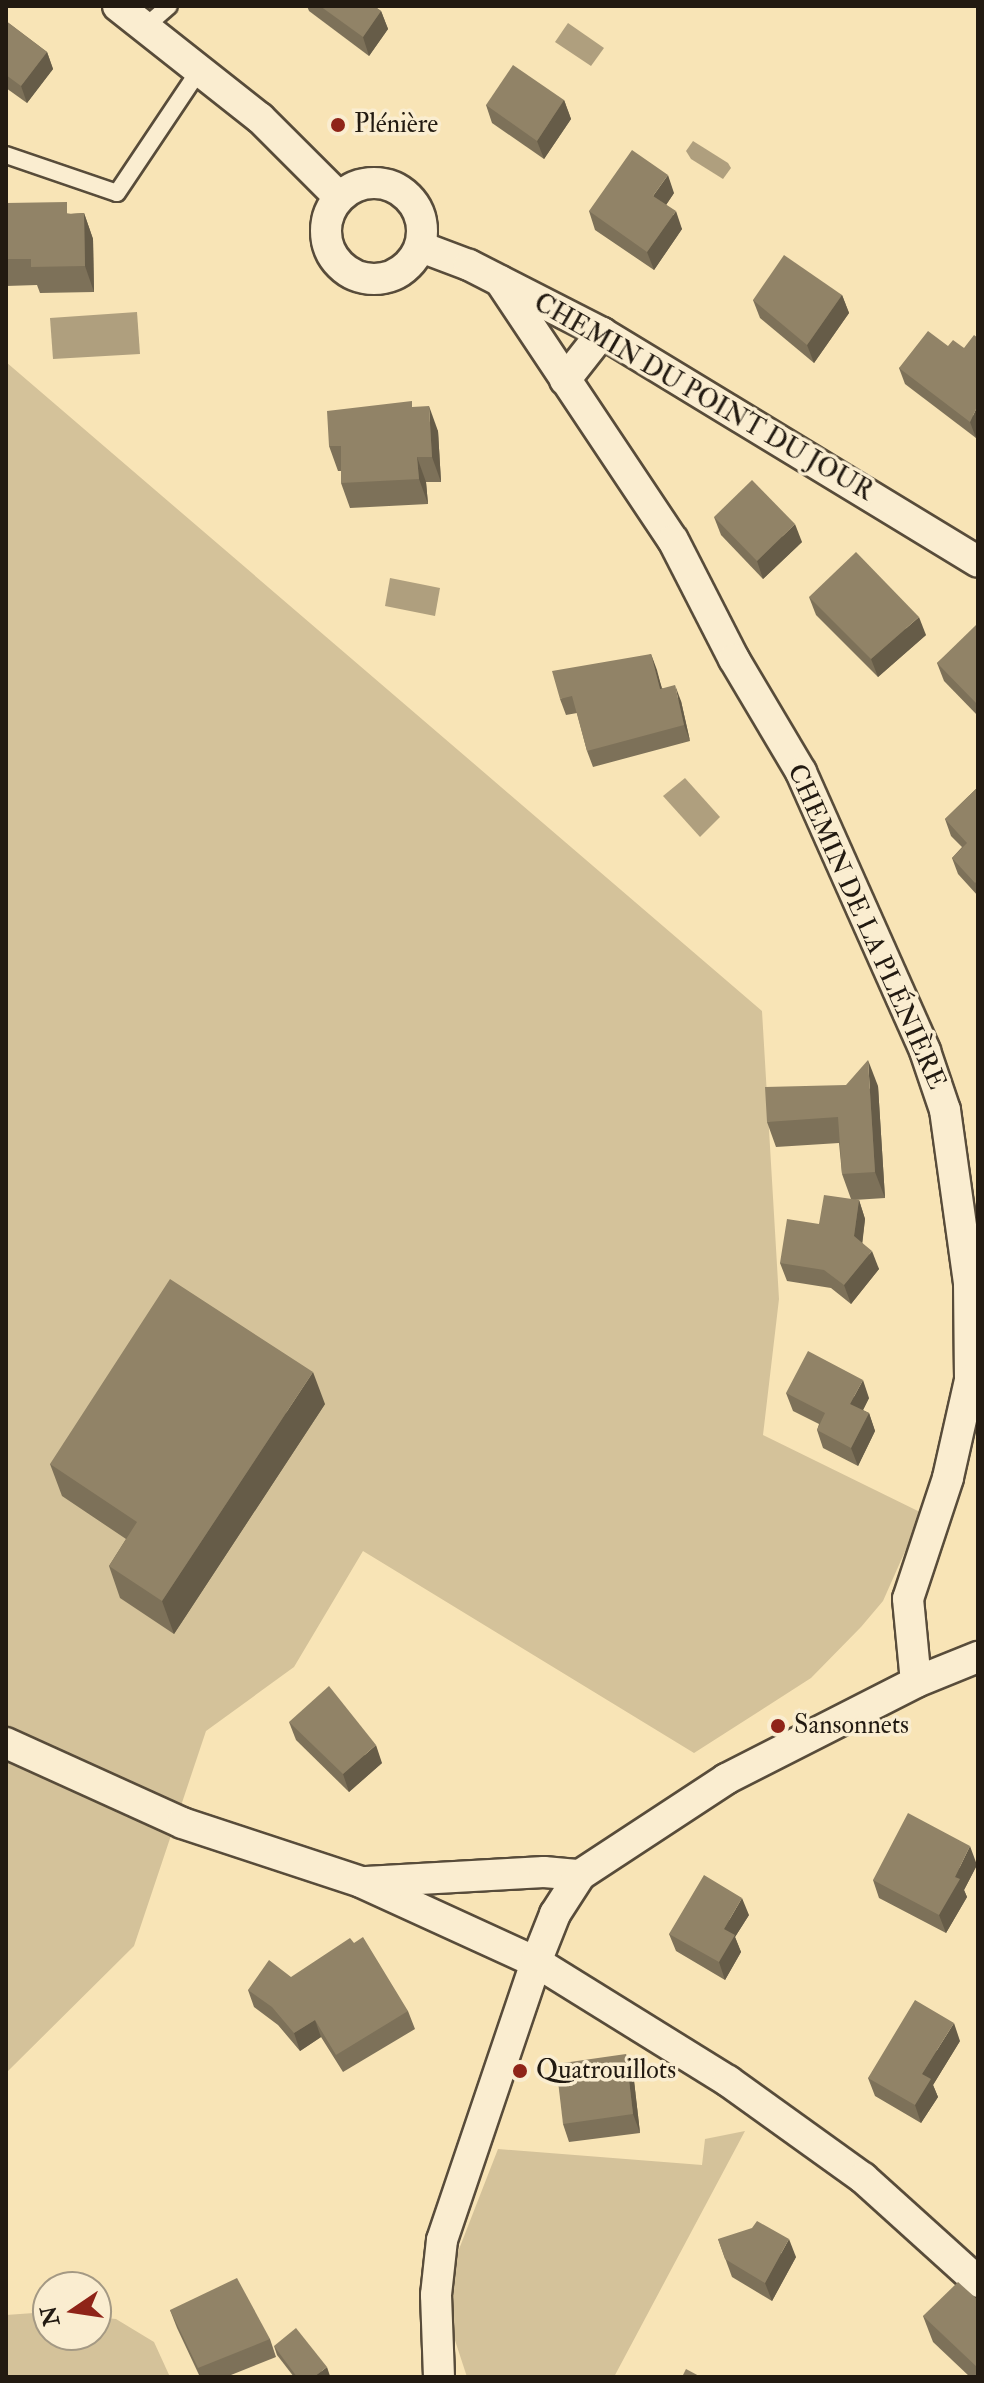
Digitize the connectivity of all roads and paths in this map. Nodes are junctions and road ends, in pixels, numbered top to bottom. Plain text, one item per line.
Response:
1 (118, 6) edge
2 (169, 6) edge
3 (146, 26) junction
4 (200, 69) junction
5 (6, 155) edge
6 (339, 197) junction
7 (421, 247) junction
8 (500, 281) junction
9 (602, 333) junction
10 (565, 380) junction
11 (978, 562) edge
12 (978, 1657) edge
13 (916, 1682) junction
14 (6, 1743) edge
15 (580, 1875) junction
16 (361, 1882) junction
17 (536, 1962) junction
18 (978, 2282) edge
19 (439, 2377) edge

1 - 3 street
2 - 3 lane
3 - 4 street
4 - 5 lane
4 - 6 street
6 - 7 street
6 - 7 street
7 - 8 street, CHEMIN DU POINT DU JOUR
8 - 9 street, CHEMIN DU POINT DU JOUR
8 - 10 street, CHEMIN DE LA PLÉNIÈRE
9 - 10 street
9 - 11 street, CHEMIN DU POINT DU JOUR
10 - 13 street, CHEMIN DE LA PLÉNIÈRE
12 - 13 street
13 - 15 street
14 - 16 street
15 - 16 street
15 - 17 street
16 - 17 street
17 - 18 street
17 - 19 street

